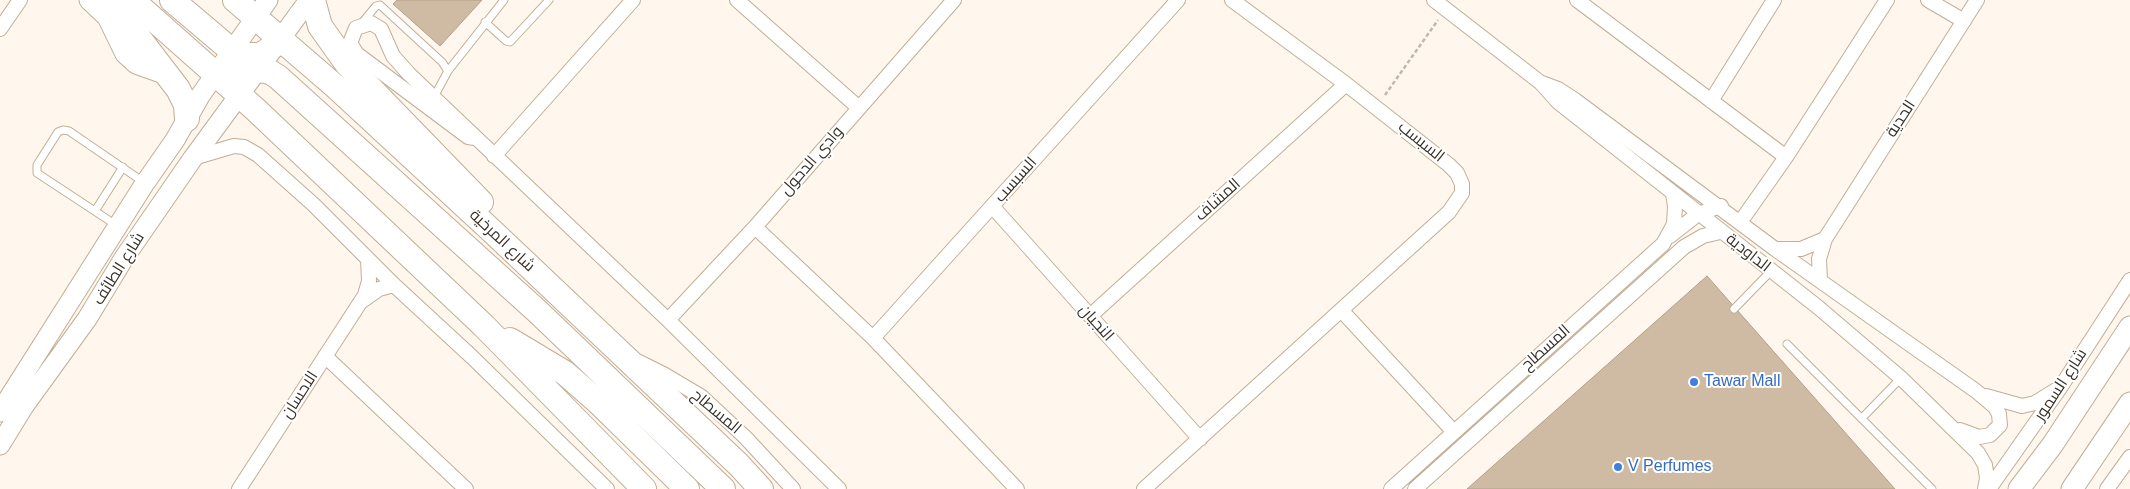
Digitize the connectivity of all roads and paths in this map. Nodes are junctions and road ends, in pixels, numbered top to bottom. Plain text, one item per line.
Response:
1 (20, 0) edge
2 (89, 0) edge
3 (110, 0) edge
4 (132, 0) edge
5 (172, 0) edge
6 (235, 0) edge
7 (309, 0) edge
8 (313, 0) edge
9 (504, 0) edge
10 (549, 0) edge
11 (633, 0) edge
12 (737, 0) edge
13 (954, 0) edge
14 (1178, 0) edge
15 (1232, 0) edge
16 (1434, 0) edge
17 (1577, 0) edge
18 (1774, 0) edge
19 (1887, 0) edge
20 (1928, 0) edge
21 (380, 2) edge
22 (1972, 2) edge
23 (1446, 8) junction
24 (262, 9) edge
25 (1964, 21) junction
26 (485, 22) junction
27 (361, 24) junction
28 (0, 29) edge
29 (280, 41) junction
30 (232, 50) junction
31 (258, 68) junction
32 (448, 72) junction
33 (216, 74) junction
34 (167, 75) junction
35 (1541, 83) junction
36 (1346, 84) junction
37 (239, 95) junction
38 (434, 97) junction
39 (1711, 101) junction
40 (1376, 107) junction
41 (859, 108) junction
42 (187, 120) junction
43 (474, 138) junction
44 (494, 156) junction
45 (1786, 157) junction
46 (192, 158) junction
47 (123, 167) junction
48 (145, 183) junction
49 (1673, 194) junction
50 (992, 206) junction
51 (1721, 206) junction
52 (95, 211) junction
53 (1698, 214) junction
54 (1741, 221) junction
55 (484, 224) junction
56 (118, 226) junction
57 (755, 227) junction
58 (1720, 232) junction
59 (1669, 237) junction
60 (1824, 239) junction
61 (1776, 249) junction
62 (368, 259) junction
63 (1771, 271) junction
64 (1820, 280) junction
65 (2130, 280) edge
66 (394, 285) junction
67 (361, 302) junction
68 (1734, 309) dead end
69 (1342, 311) junction
70 (1090, 316) junction
71 (668, 320) junction
72 (484, 326) junction
73 (2130, 327) edge
74 (874, 338) junction
75 (1787, 344) dead end
76 (623, 355) junction
77 (325, 356) junction
78 (1901, 378) junction
79 (2060, 388) junction
80 (1976, 391) junction
81 (2130, 403) edge
82 (0, 412) edge
83 (1862, 418) junction
84 (1952, 427) junction
85 (1453, 431) junction
86 (1200, 439) junction
87 (0, 445) edge
88 (2130, 457) edge
89 (239, 489) edge
90 (466, 489) edge
91 (607, 489) edge
92 (644, 489) edge
93 (687, 489) edge
94 (723, 489) edge
95 (761, 489) edge
96 (793, 489) edge
97 (838, 489) edge
98 (1017, 489) edge
99 (1144, 489) edge
100 (1391, 489) edge
101 (1415, 489) edge
102 (1932, 489) edge
103 (1985, 489) edge
104 (1989, 489) edge
105 (2020, 489) edge
106 (2072, 489) edge
107 (2107, 489) edge

1 - 28 street
2 - 34 street
3 - 34 highway
4 - 33 highway
5 - 30 highway
6 - 24 highway, شارع المرخية
7 - 29 street, شارع الطائف
8 - 55 highway
9 - 26 lane
10 - 26 lane
11 - 44 street
12 - 41 street
13 - 41 street, وادي الدحول
14 - 50 street, السبسب
15 - 36 street, السبسب
16 - 23 street, الداودية
17 - 39 street
18 - 39 street
19 - 45 street
20 - 25 street
21 - 27 lane
21 - 32 lane
22 - 25 street, الحدية
23 - 35 street, الداودية
23 - 40 path
24 - 29 highway, شارع المرخية
24 - 30 street, شارع الطائف
25 - 60 street, الحدية
26 - 32 lane
27 - 38 street
27 - 43 street
29 - 30 highway
29 - 31 street, شارع الطائف
29 - 55 highway, شارع المرخية
30 - 33 street, شارع الطائف
31 - 33 highway
31 - 37 street, شارع الطائف
31 - 94 highway
32 - 38 lane
33 - 37 highway
33 - 42 street, شارع الطائف
34 - 42 highway
35 - 49 street, الداودية
35 - 51 street, الداودية
36 - 40 street, السبسب
36 - 70 street, المشاف
37 - 46 street, شارع الطائف
37 - 72 highway
38 - 43 street
39 - 45 street
40 - 69 street, السبسب
41 - 57 street, وادي الدحول
42 - 48 street, شارع الطائف
43 - 44 street
44 - 71 street
45 - 54 street
46 - 62 street
46 - 87 street, شارع الطائف
47 - 48 lane
47 - 52 lane
47 - 52 lane
48 - 56 street, شارع الطائف
49 - 53 street, الداودية
49 - 59 street
50 - 70 street, النجيان
50 - 74 street, السبسب
51 - 53 street, المسطاح
51 - 54 street, الداودية
52 - 56 lane
53 - 58 street, الداودية
53 - 59 street, المسطاح
54 - 61 street, الداودية
55 - 76 highway, شارع المرخية
56 - 82 street, شارع الطائف
57 - 71 street, وادي الدحول
57 - 74 street
58 - 63 street, الداودية
58 - 101 street, المسطاح
59 - 85 street, المسطاح
60 - 61 street
60 - 64 street, الحدية
61 - 64 street, الداودية
62 - 66 street
62 - 67 street, الاحسان
63 - 68 lane
63 - 78 street, الداودية
64 - 80 street, الداودية
65 - 79 street, شارع السمور
66 - 67 street, الاحسان
66 - 91 street
67 - 77 street, الاحسان
69 - 85 street
69 - 86 street, السبسب
70 - 86 street, النجيان
71 - 97 street
72 - 92 highway
72 - 93 highway
73 - 105 main road, شارع السمور
74 - 98 street
75 - 83 lane
76 - 95 highway, شارع المرخية
76 - 96 street, المسطاح
77 - 89 street, الاحسان
77 - 90 street
78 - 83 lane
78 - 84 street, الداودية
79 - 80 street, الداودية
79 - 104 street, شارع السمور
80 - 84 street, الداودية
81 - 106 main road
83 - 102 lane
84 - 103 street, الداودية
85 - 100 street, المسطاح
86 - 99 street, السبسب
88 - 107 street

